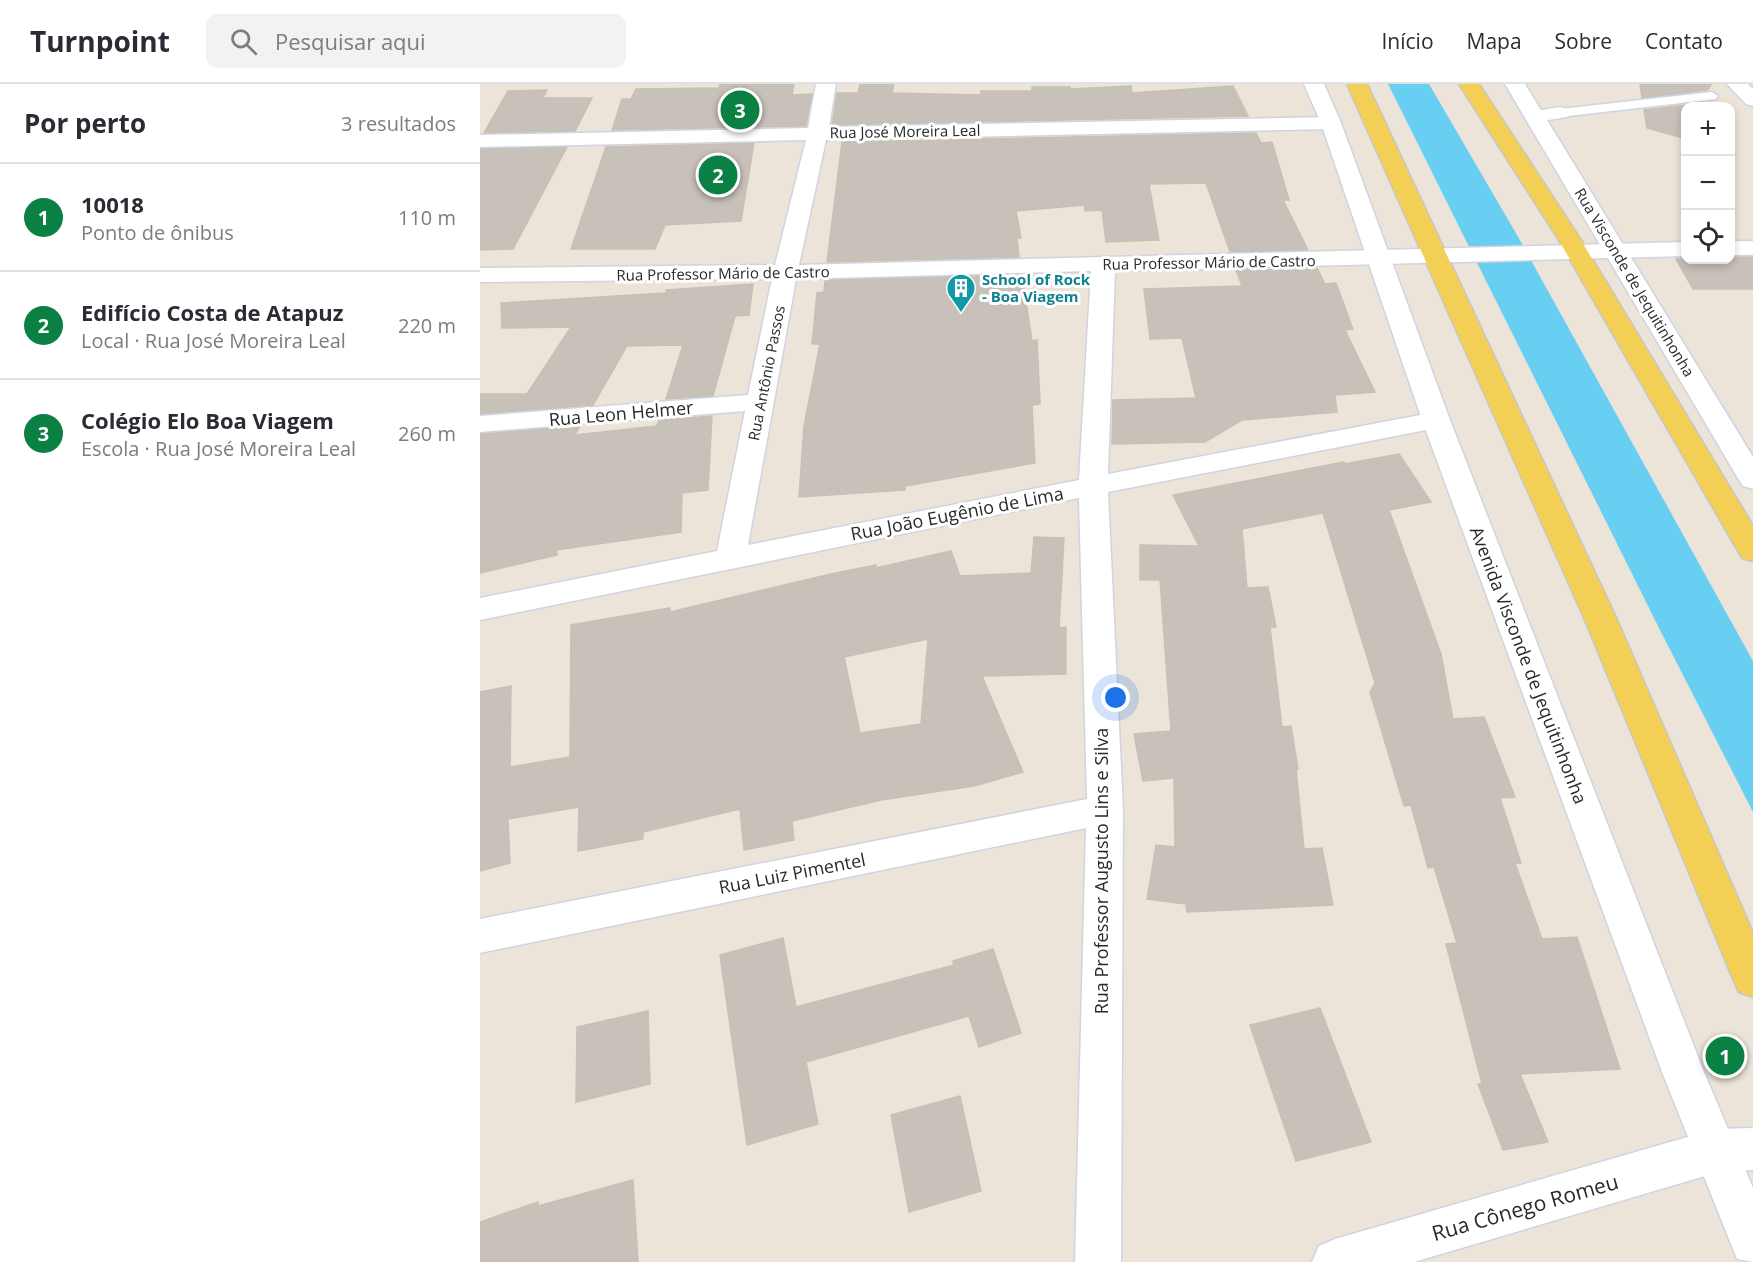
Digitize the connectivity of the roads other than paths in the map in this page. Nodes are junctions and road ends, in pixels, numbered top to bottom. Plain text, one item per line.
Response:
1 (826, 84) edge
2 (1314, 84) edge
3 (1357, 84) edge
4 (1469, 84) edge
5 (1515, 84) edge
6 (1737, 84) edge
7 (1712, 96) dead end
8 (1753, 100) edge
9 (1560, 113) joint
10 (1536, 116) junction
11 (1331, 123) junction
12 (818, 132) junction
13 (480, 141) edge
14 (1735, 248) edge
15 (1753, 248) edge
16 (1681, 249) edge
17 (1616, 250) junction
18 (1575, 252) junction
19 (1434, 256) junction
20 (1379, 258) junction
21 (1103, 264) junction
22 (785, 272) junction
23 (480, 275) edge
24 (761, 402) junction
25 (1436, 420) junction
26 (480, 424) edge
27 (1753, 480) edge
28 (1093, 486) junction
29 (1753, 551) edge
30 (731, 557) junction
31 (480, 609) edge
32 (1105, 810) junction
33 (480, 936) edge
34 (1753, 979) edge
35 (1734, 1150) edge
36 (1753, 1243) edge
37 (1098, 1262) edge
38 (1335, 1262) edge

1 - 12 street, Rua Antônio Passos
2 - 11 street, Avenida Visconde de Jequitinhonha
3 - 19 main road
4 - 18 main road
5 - 10 street, Rua Visconde de Jequitinhonha
6 - 8 street
7 - 9 lane
9 - 10 street
10 - 17 street, Rua Visconde de Jequitinhonha
11 - 12 street, Rua José Moreira Leal
11 - 20 street, Avenida Visconde de Jequitinhonha
12 - 13 street, Rua José Moreira Leal
12 - 22 street, Rua Antônio Passos
14 - 15 street
16 - 17 street, Rua Professor Mário de Castro
17 - 18 street, Rua Professor Mário de Castro
17 - 27 street, Rua Visconde de Jequitinhonha
18 - 19 street, Rua Professor Mário de Castro
18 - 29 main road
19 - 20 street, Rua Professor Mário de Castro
19 - 34 main road
20 - 21 street, Rua Professor Mário de Castro
20 - 25 street, Avenida Visconde de Jequitinhonha
21 - 22 street, Rua Professor Mário de Castro
21 - 28 street, Rua Professor Augusto Lins e Silva
22 - 23 street, Rua Professor Mário de Castro
22 - 24 street, Rua Antônio Passos
24 - 26 street, Rua Leon Helmer
24 - 30 street, Rua Antônio Passos
25 - 28 street, Rua João Eugênio de Lima
25 - 35 street, Avenida Visconde de Jequitinhonha
28 - 30 street, Rua João Eugênio de Lima
28 - 32 street, Rua Professor Augusto Lins e Silva
30 - 31 street, Rua João Eugênio de Lima
32 - 33 street, Rua Luiz Pimentel
32 - 37 street, Rua Professor Augusto Lins e Silva
35 - 36 street, Avenida Visconde de Jequitinhonha
35 - 38 street, Rua Cônego Romeu

